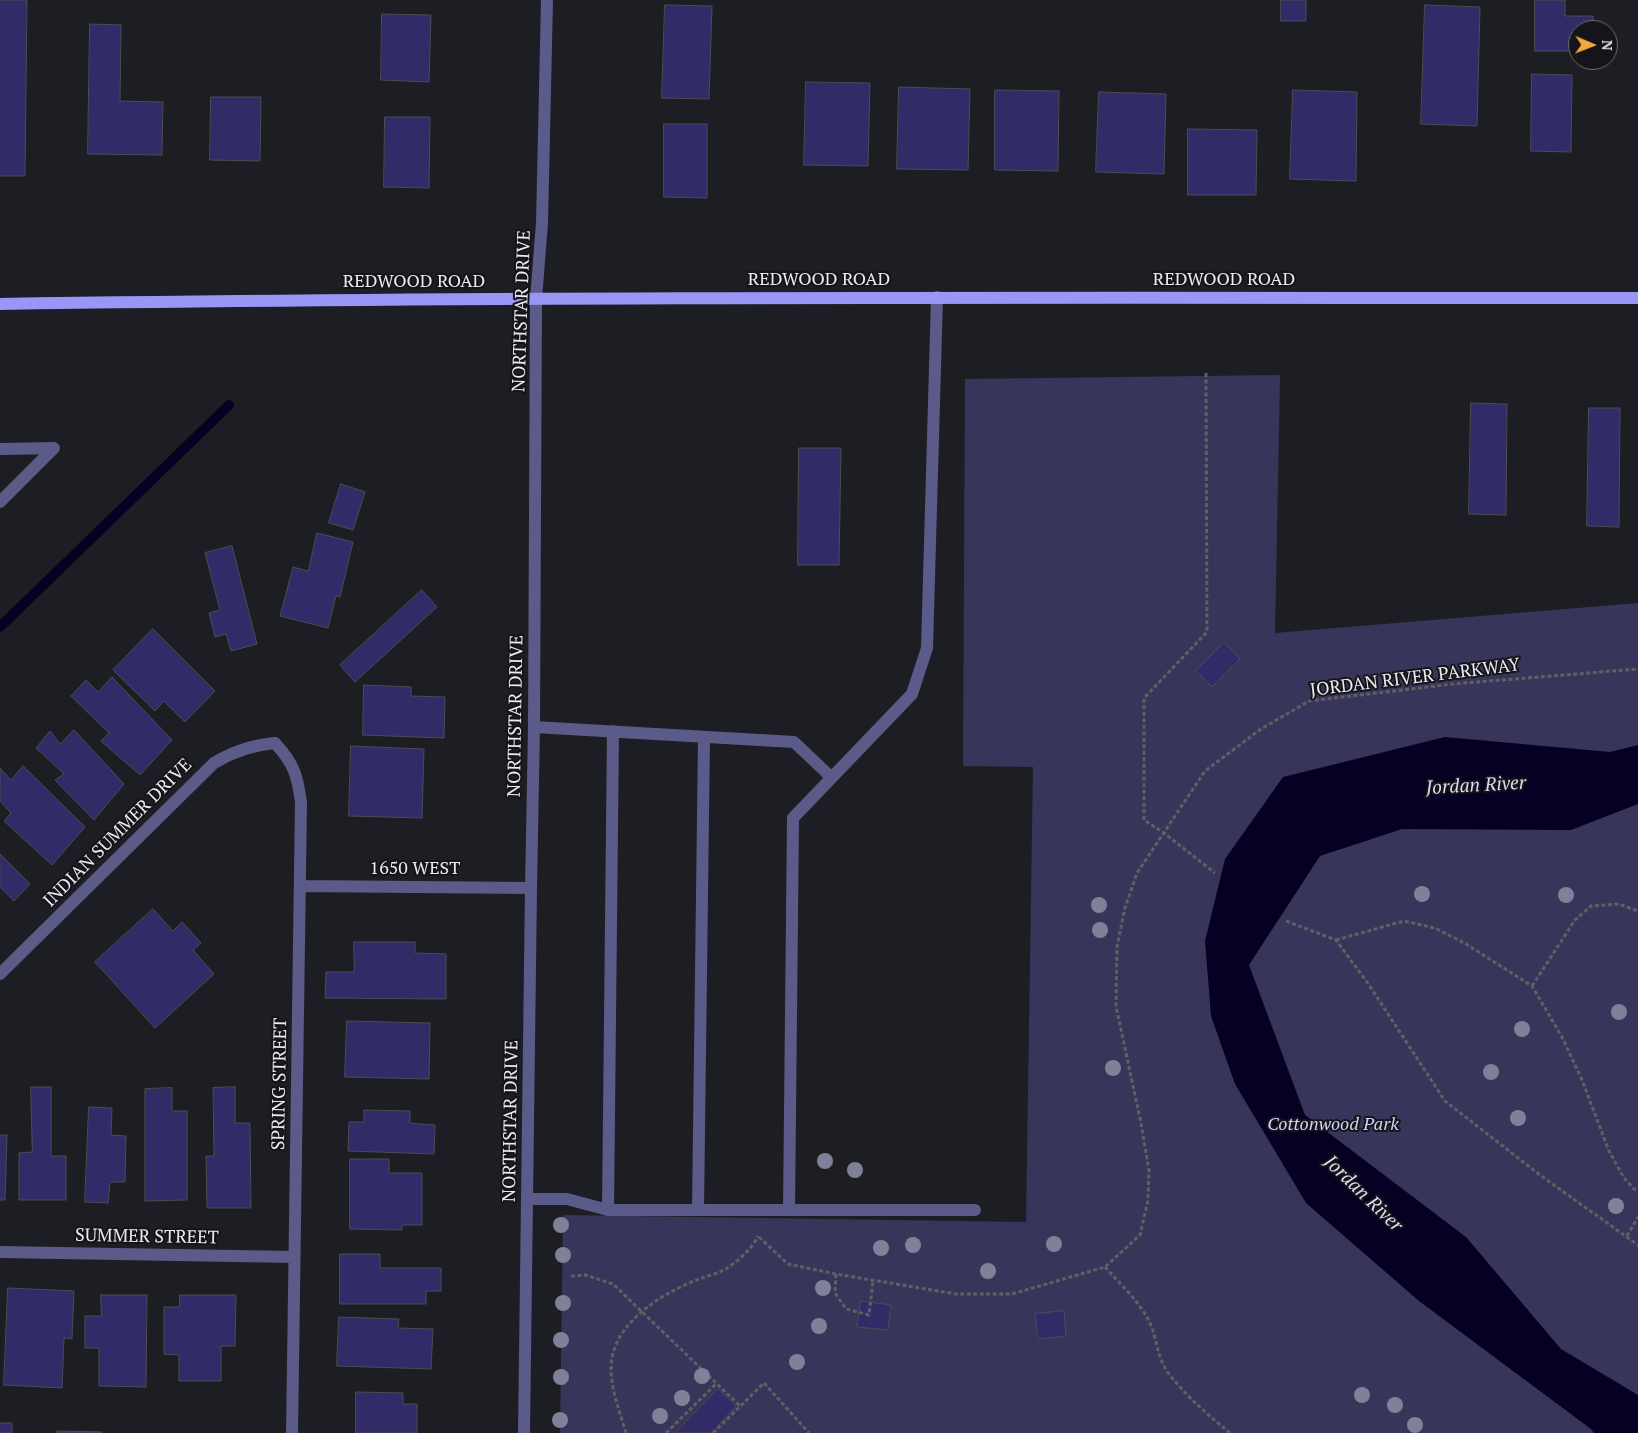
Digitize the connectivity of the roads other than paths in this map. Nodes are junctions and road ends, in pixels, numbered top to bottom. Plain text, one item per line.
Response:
1 (547, 0) edge
2 (937, 297) junction
3 (1638, 298) edge
4 (536, 299) junction
5 (0, 304) edge
6 (0, 449) edge
7 (0, 502) edge
8 (534, 727) junction
9 (613, 731) junction
10 (704, 737) junction
11 (275, 743) joint
12 (831, 777) junction
13 (300, 886) junction
14 (531, 888) junction
15 (0, 974) edge
16 (527, 1199) junction
17 (608, 1210) junction
18 (698, 1210) junction
19 (789, 1210) junction
20 (975, 1210) dead end
21 (0, 1252) edge
22 (294, 1257) junction
23 (292, 1433) edge
24 (524, 1433) edge

1 - 4 street, NORTHSTAR DRIVE
2 - 3 main road, REDWOOD ROAD
2 - 4 main road, REDWOOD ROAD
2 - 12 street
4 - 5 main road, REDWOOD ROAD
4 - 8 street, NORTHSTAR DRIVE
6 - 7 street
8 - 9 street
8 - 14 street, NORTHSTAR DRIVE
9 - 10 street
9 - 17 street
10 - 12 street
10 - 18 street
11 - 13 street, SPRING STREET
11 - 15 street, INDIAN SUMMER DRIVE
12 - 19 street
13 - 14 street, 1650 WEST
13 - 22 street, SPRING STREET
14 - 16 street, NORTHSTAR DRIVE
16 - 17 street
16 - 24 street, NORTHSTAR DRIVE
17 - 18 street
18 - 19 street
19 - 20 street
21 - 22 street, SUMMER STREET
22 - 23 street, SPRING STREET

